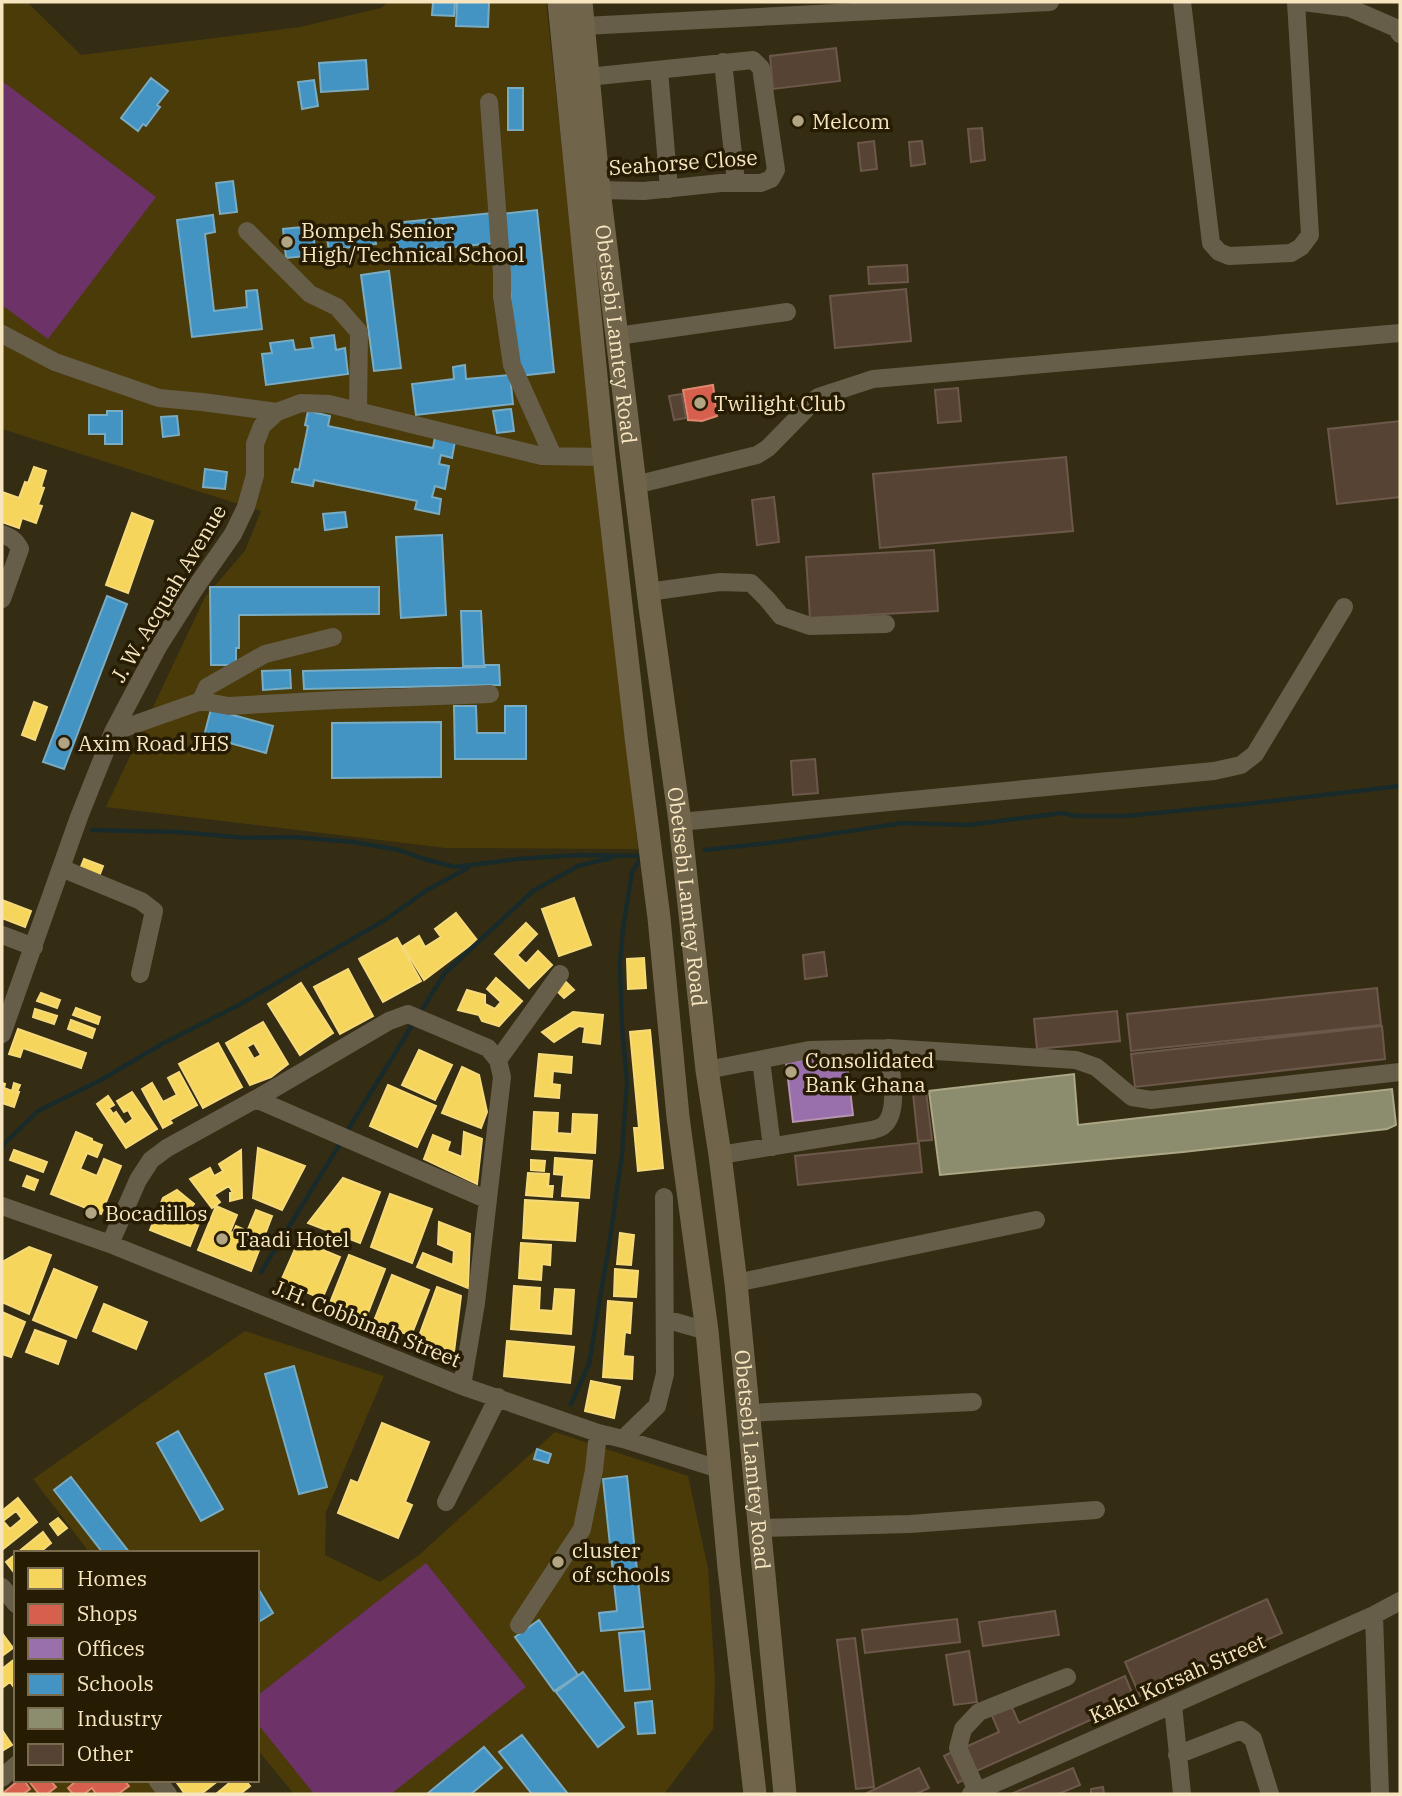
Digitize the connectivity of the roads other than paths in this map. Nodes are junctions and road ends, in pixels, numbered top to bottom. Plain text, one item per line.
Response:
1 (559, 2) edge
2 (581, 2) edge
3 (1050, 2) edge
4 (1182, 2) edge
5 (1296, 2) edge
6 (1303, 2) edge
7 (732, 10) edge
8 (584, 26) junction
9 (1400, 34) edge
10 (723, 62) junction
11 (659, 70) junction
12 (589, 77) junction
13 (489, 102) dead end
14 (736, 182) junction
15 (669, 189) junction
16 (599, 190) junction
17 (247, 231) dead end
18 (787, 312) dead end
19 (1400, 333) edge
20 (2, 334) edge
21 (617, 336) junction
22 (278, 412) junction
23 (358, 412) junction
24 (553, 456) junction
25 (604, 457) junction
26 (635, 485) junction
27 (2, 534) edge
28 (648, 592) junction
29 (2, 599) edge
30 (1344, 607) dead end
31 (887, 624) dead end
32 (332, 637) dead end
33 (490, 694) dead end
34 (201, 701) junction
35 (113, 732) junction
36 (680, 822) junction
37 (61, 868) junction
38 (2, 935) edge
39 (34, 947) junction
40 (141, 974) dead end
41 (560, 974) dead end
42 (3, 1026) edge
43 (888, 1048) junction
44 (498, 1060) junction
45 (761, 1060) junction
46 (707, 1070) junction
47 (1400, 1072) edge
48 (256, 1099) junction
49 (772, 1147) junction
50 (720, 1155) junction
51 (664, 1198) dead end
52 (488, 1200) junction
53 (2, 1206) edge
54 (1036, 1220) dead end
55 (110, 1244) junction
56 (736, 1283) junction
57 (666, 1319) junction
58 (707, 1331) junction
59 (462, 1386) junction
60 (498, 1397) junction
61 (973, 1402) dead end
62 (748, 1413) junction
63 (598, 1433) junction
64 (623, 1439) junction
65 (719, 1469) junction
66 (446, 1502) dead end
67 (1096, 1510) dead end
68 (759, 1528) junction
69 (2, 1587) edge
70 (1400, 1601) edge
71 (14, 1602) edge
72 (1374, 1615) junction
73 (519, 1625) dead end
74 (1067, 1677) dead end
75 (1173, 1705) junction
76 (1177, 1755) junction
77 (974, 1793) edge
78 (755, 1794) edge
79 (785, 1794) edge
80 (1182, 1794) edge
81 (1270, 1794) edge
82 (1380, 1794) edge

1 - 25 main road, Obetsebi Lamtey Road
2 - 8 main road, Obetsebi Lamtey Road
3 - 7 street
4 - 5 street
6 - 9 street
7 - 8 street
8 - 12 main road, Obetsebi Lamtey Road
10 - 11 street
10 - 14 street
10 - 14 street, Seahorse Close
11 - 12 street
11 - 15 street
12 - 16 main road, Obetsebi Lamtey Road
13 - 24 street
14 - 15 street, Seahorse Close
15 - 16 street, Seahorse Close
16 - 21 main road, Obetsebi Lamtey Road
17 - 23 street
18 - 21 street
19 - 26 street
20 - 22 street
21 - 26 main road, Obetsebi Lamtey Road
22 - 23 street
22 - 35 street, J. W. Acquah Avenue
23 - 24 street
24 - 25 street
25 - 58 main road, Obetsebi Lamtey Road
26 - 28 main road, Obetsebi Lamtey Road
27 - 29 street
28 - 31 street
28 - 36 main road, Obetsebi Lamtey Road
30 - 36 street
32 - 34 street
33 - 34 street
34 - 35 street
35 - 37 street, J. W. Acquah Avenue
36 - 46 main road, Obetsebi Lamtey Road
37 - 39 street, J. W. Acquah Avenue
37 - 40 street
38 - 39 street
39 - 42 street, J. W. Acquah Avenue
41 - 44 street
43 - 45 street
43 - 47 street
43 - 49 street
44 - 48 street
44 - 52 street
45 - 46 street
45 - 49 street
46 - 50 main road, Obetsebi Lamtey Road
48 - 52 street
48 - 55 street
49 - 50 street
50 - 56 main road, Obetsebi Lamtey Road
51 - 57 street
52 - 59 street
53 - 55 street, J.H. Cobbinah Street
54 - 56 street
55 - 59 street, J.H. Cobbinah Street
56 - 62 main road, Obetsebi Lamtey Road
57 - 58 street
57 - 64 street
58 - 65 main road, Obetsebi Lamtey Road
59 - 60 street, J.H. Cobbinah Street
60 - 63 street, J.H. Cobbinah Street
60 - 66 street
61 - 62 street
62 - 68 main road, Obetsebi Lamtey Road
63 - 64 street, J.H. Cobbinah Street
63 - 73 street
64 - 65 street, J.H. Cobbinah Street
65 - 78 main road, Obetsebi Lamtey Road
67 - 68 street
68 - 79 main road, Obetsebi Lamtey Road
69 - 71 street
70 - 72 street, Kaku Korsah Street
72 - 75 street, Kaku Korsah Street
72 - 82 street
74 - 77 street
75 - 76 street
75 - 77 street, Kaku Korsah Street
76 - 80 street
76 - 81 street

